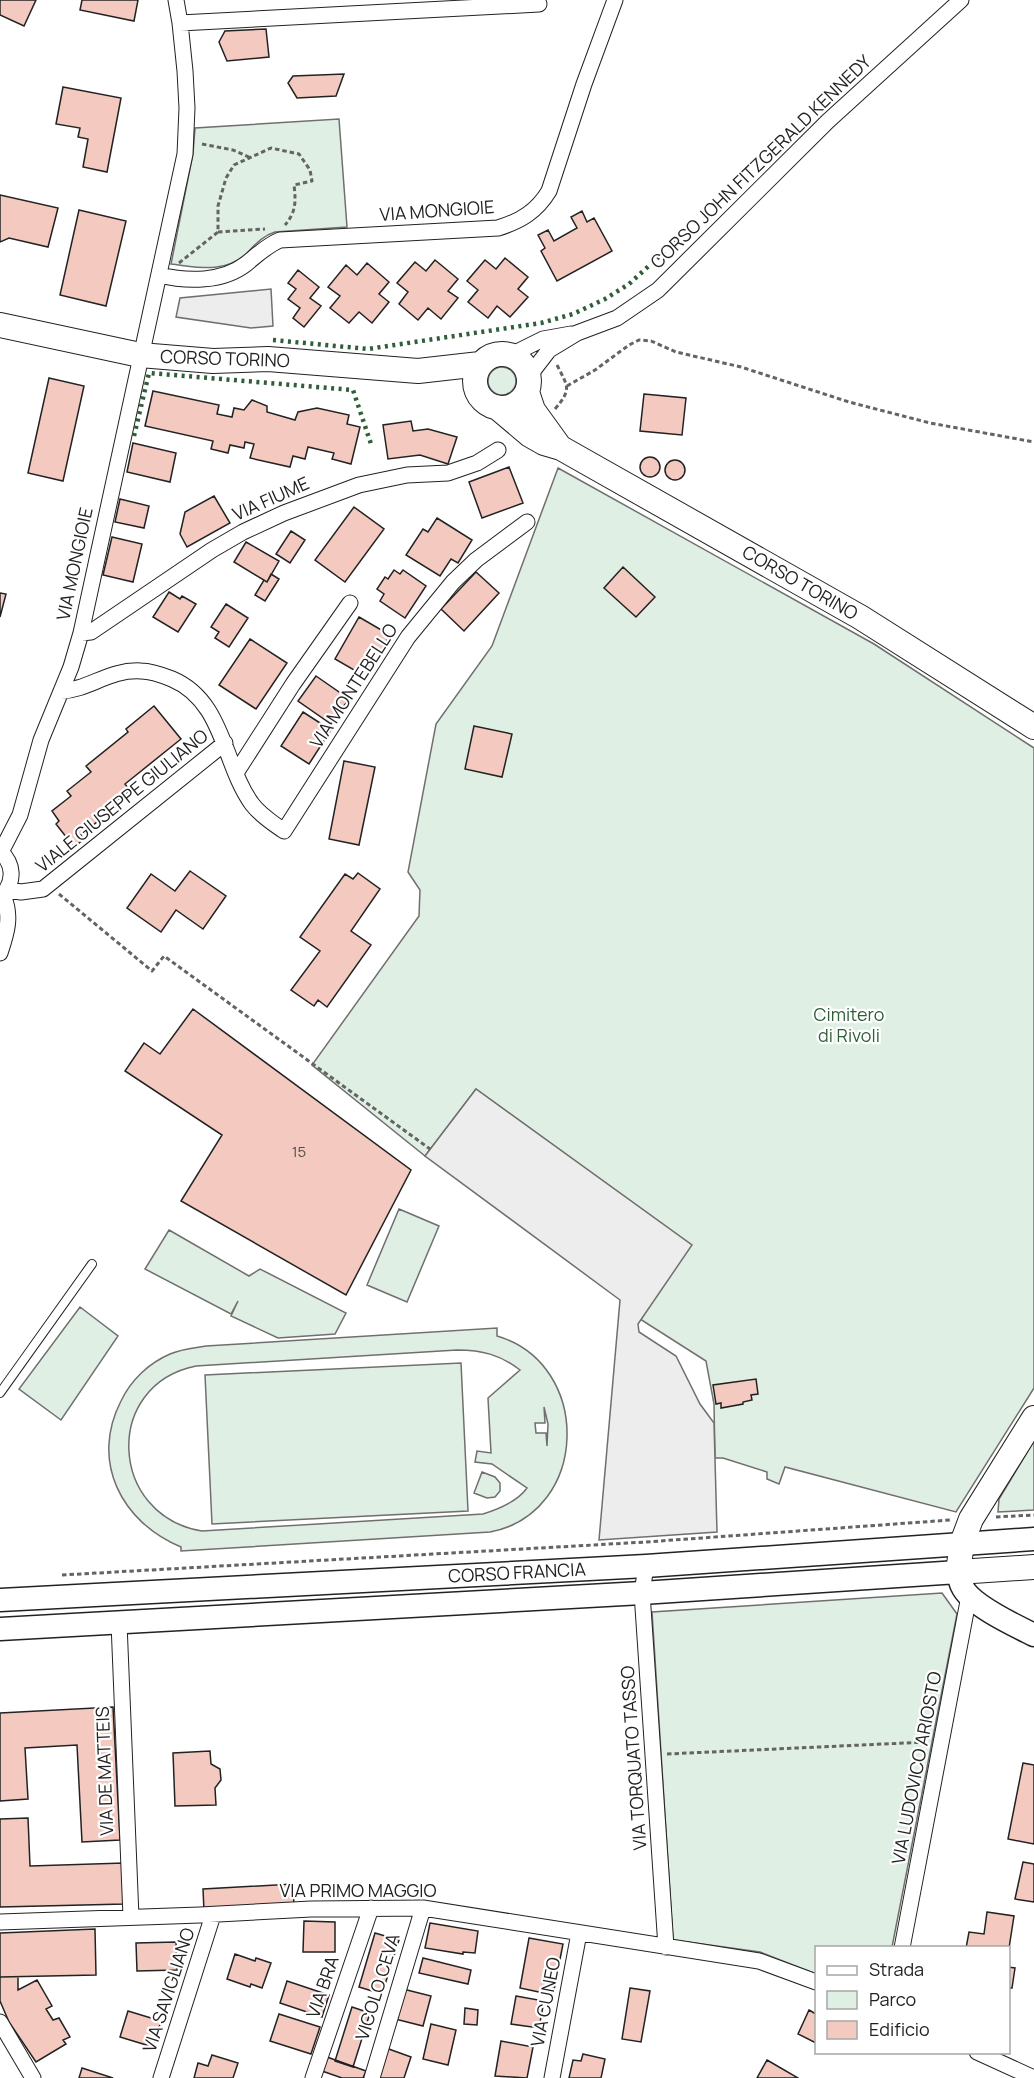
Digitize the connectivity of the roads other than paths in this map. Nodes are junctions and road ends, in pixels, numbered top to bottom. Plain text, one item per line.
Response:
1 (176, 0) edge
2 (615, 0) edge
3 (961, 0) edge
4 (539, 4) dead end
5 (180, 23) junction
6 (162, 275) junction
7 (0, 324) edge
8 (578, 333) junction
9 (140, 355) junction
10 (511, 355) junction
11 (480, 364) junction
12 (418, 371) junction
13 (528, 384) junction
14 (476, 391) junction
15 (498, 408) junction
16 (561, 448) junction
17 (498, 450) dead end
18 (527, 522) dead end
19 (350, 603) dead end
20 (81, 633) junction
21 (61, 691) junction
22 (1034, 727) edge
23 (225, 743) junction
24 (236, 773) junction
25 (1, 851) edge
26 (4, 894) edge
27 (0, 953) edge
28 (92, 1264) dead end
29 (0, 1393) edge
30 (1034, 1418) edge
31 (1034, 1539) edge
32 (962, 1543) junction
33 (646, 1566) junction
34 (1034, 1568) edge
35 (958, 1572) junction
36 (642, 1593) junction
37 (969, 1596) junction
38 (0, 1600) edge
39 (119, 1623) junction
40 (0, 1629) edge
41 (1034, 1635) edge
42 (371, 1908) junction
43 (423, 1908) junction
44 (213, 1915) junction
45 (131, 1917) junction
46 (0, 1922) edge
47 (579, 1933) junction
48 (902, 1946) edge
49 (666, 1947) junction
50 (815, 1982) edge
51 (0, 2022) edge
52 (982, 2054) edge
53 (33, 2078) edge
54 (160, 2078) edge
55 (313, 2078) edge
56 (372, 2078) edge
57 (552, 2078) edge
58 (1034, 2078) edge

1 - 5 street, VIA MONGIOIE
2 - 6 street, VIA MONGIOIE
3 - 8 street, CORSO JOHN FITZGERALD KENNEDY
4 - 5 street
5 - 6 street, VIA MONGIOIE
6 - 9 street, VIA MONGIOIE
7 - 9 main road, CORSO TORINO
8 - 10 street, CORSO JOHN FITZGERALD KENNEDY
8 - 13 street, CORSO JOHN FITZGERALD KENNEDY
9 - 12 main road, CORSO TORINO
9 - 20 street, VIA MONGIOIE
10 - 11 main road
10 - 13 main road
11 - 12 main road, CORSO TORINO
11 - 14 main road
12 - 14 main road, CORSO TORINO
13 - 15 main road
13 - 16 main road, CORSO TORINO
14 - 15 main road
15 - 16 main road, CORSO TORINO
16 - 22 main road, CORSO TORINO
17 - 20 street, VIA FIUME
18 - 24 street, VIA MONTEBELLO
19 - 24 street
20 - 21 street, VIA MONGIOIE
21 - 23 street, VIA MONTEBELLO
21 - 25 street, VIA MONGIOIE
23 - 24 street, VIA MONTEBELLO
23 - 26 street, VIALE GIUSEPPE GIULIANO
25 - 26 street
26 - 27 street
28 - 29 lane
30 - 32 main road
31 - 32 main road, CORSO FRANCIA
32 - 33 main road, CORSO FRANCIA
32 - 35 main road
33 - 36 street, VIA TORQUATO TASSO
33 - 38 main road, CORSO FRANCIA
34 - 35 main road, CORSO FRANCIA
35 - 36 main road, CORSO FRANCIA
35 - 37 main road
36 - 39 main road, CORSO FRANCIA
36 - 49 street, VIA TORQUATO TASSO
37 - 41 main road
37 - 48 street, VIA LUDOVICO ARIOSTO
39 - 40 main road, CORSO FRANCIA
39 - 45 street, VIA DE MATTEIS
42 - 43 street, VIA PRIMO MAGGIO
42 - 44 street, VIA PRIMO MAGGIO
42 - 55 street, VIA BRA
43 - 47 street, VIA PRIMO MAGGIO
43 - 56 street, VICOLO CEVA
44 - 45 street, VIA PRIMO MAGGIO
44 - 54 street, VIA SAVIGLIANO
45 - 46 street, VIA PRIMO MAGGIO
47 - 49 street, VIA PRIMO MAGGIO
47 - 57 street, VIA CUNEO
49 - 50 street, VIA PRIMO MAGGIO
51 - 53 street
52 - 58 street

